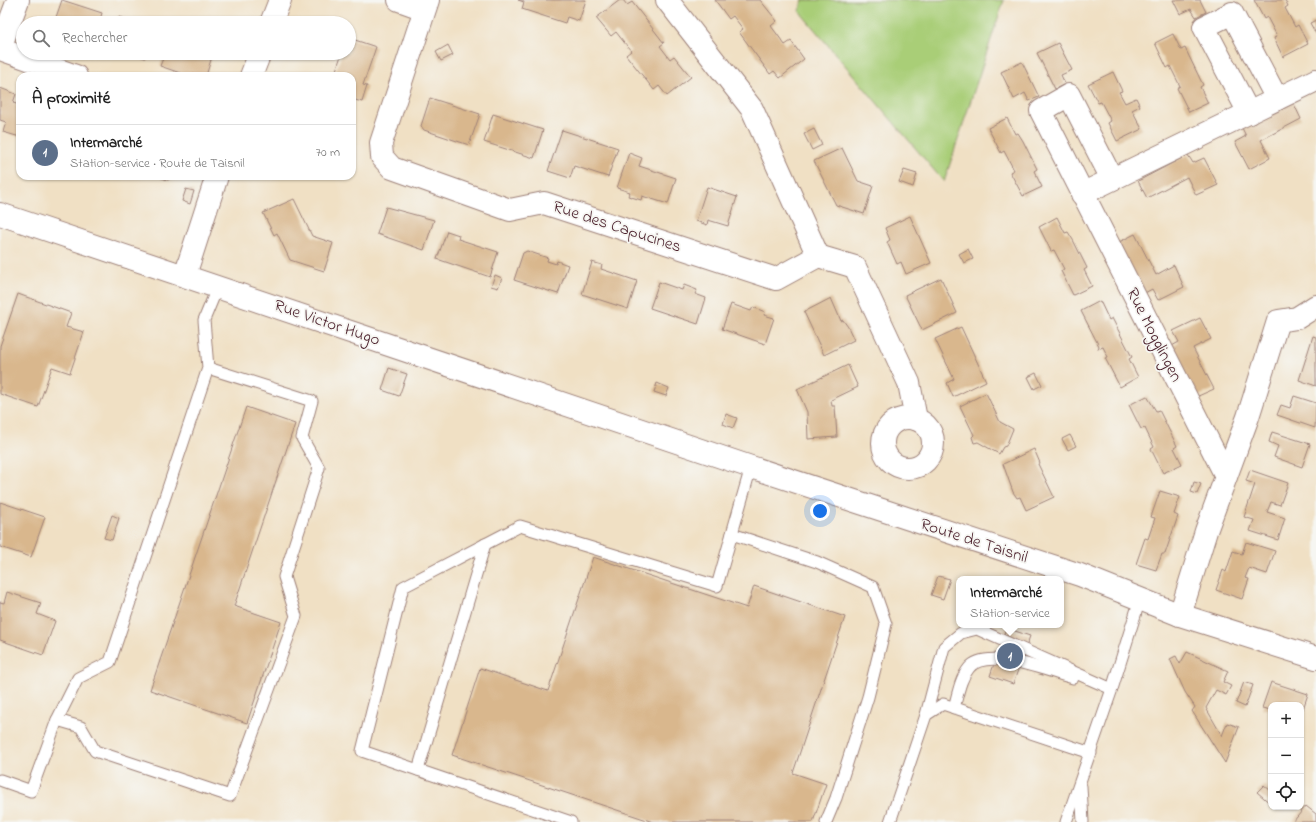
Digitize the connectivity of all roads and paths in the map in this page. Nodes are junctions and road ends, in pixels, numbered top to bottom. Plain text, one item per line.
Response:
1 (18, 0) edge
2 (280, 0) edge
3 (399, 0) edge
4 (668, 0) edge
5 (426, 5) edge
6 (274, 16) edge
7 (0, 49) edge
8 (16, 55) edge
9 (31, 60) edge
10 (257, 60) edge
11 (65, 72) edge
12 (253, 72) edge
13 (1316, 80) edge
14 (1277, 99) junction
15 (1249, 113) junction
16 (1112, 179) junction
17 (216, 180) edge
18 (1082, 194) junction
19 (0, 214) edge
20 (818, 256) junction
21 (185, 275) junction
22 (218, 286) junction
23 (1316, 306) edge
24 (208, 368) junction
25 (916, 419) dead end
26 (654, 434) joint
27 (751, 467) junction
28 (1226, 476) junction
29 (732, 534) junction
30 (485, 544) junction
31 (1140, 599) junction
32 (1180, 615) junction
33 (1316, 658) edge
34 (1112, 689) junction
35 (954, 708) junction
36 (926, 715) junction
37 (57, 720) junction
38 (1091, 753) junction
39 (418, 770) junction
40 (0, 780) edge
41 (1081, 781) junction
42 (571, 822) edge
43 (826, 822) edge
44 (890, 822) edge
45 (1066, 822) edge
46 (1083, 822) edge

1 - 7 street
2 - 6 street
3 - 5 street, Rue des Capucines
4 - 20 street
5 - 20 street, Rue des Capucines
7 - 8 street
9 - 11 street
10 - 12 street
13 - 14 street
14 - 15 street
14 - 15 street
15 - 16 street
16 - 18 street
16 - 18 street, Rue Mogglingen
17 - 21 street
18 - 28 street, Rue Mogglingen
19 - 21 street, Rue Victor Hugo
20 - 25 street
21 - 22 street, Rue Victor Hugo
22 - 24 lane
22 - 26 street, Rue Victor Hugo
23 - 28 street
24 - 37 lane
24 - 37 lane
26 - 27 street, Route de Taisnil
27 - 29 lane
27 - 31 street, Route de Taisnil
28 - 32 street
29 - 30 lane
29 - 43 lane
30 - 39 lane
30 - 39 lane
31 - 32 street, Route de Taisnil
31 - 34 lane
32 - 33 street, Route de Taisnil
34 - 35 lane
34 - 36 lane
34 - 38 lane
35 - 36 lane
35 - 38 lane
36 - 44 lane
37 - 40 lane
38 - 41 lane
39 - 42 lane
41 - 45 lane
41 - 46 lane

